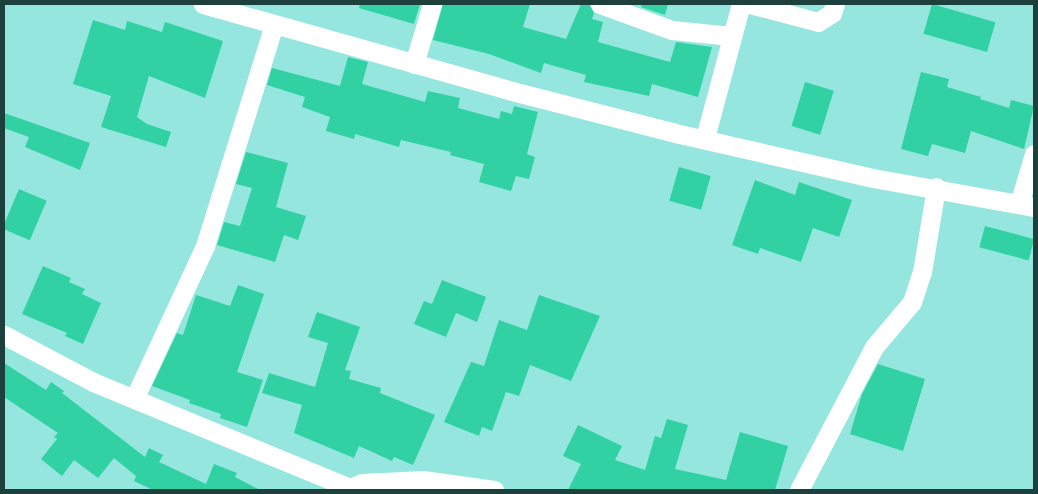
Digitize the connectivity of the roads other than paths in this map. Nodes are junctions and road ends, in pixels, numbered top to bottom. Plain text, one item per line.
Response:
1 (203, 4) edge
2 (432, 4) edge
3 (600, 4) edge
4 (741, 4) edge
5 (750, 4) edge
6 (835, 4) edge
7 (274, 25) junction
8 (732, 36) junction
9 (414, 64) junction
10 (705, 138) junction
11 (1034, 154) edge
12 (936, 187) junction
13 (1027, 205) edge
14 (4, 334) edge
15 (134, 399) junction
16 (349, 489) edge
17 (494, 490) edge
18 (799, 490) edge

1 - 7 street
2 - 9 street
3 - 8 street
4 - 8 street
5 - 6 street
7 - 9 street
7 - 15 street
8 - 10 street
9 - 10 street
10 - 12 street
11 - 13 street
12 - 13 street
12 - 18 street
14 - 15 street
15 - 16 street
16 - 17 street

